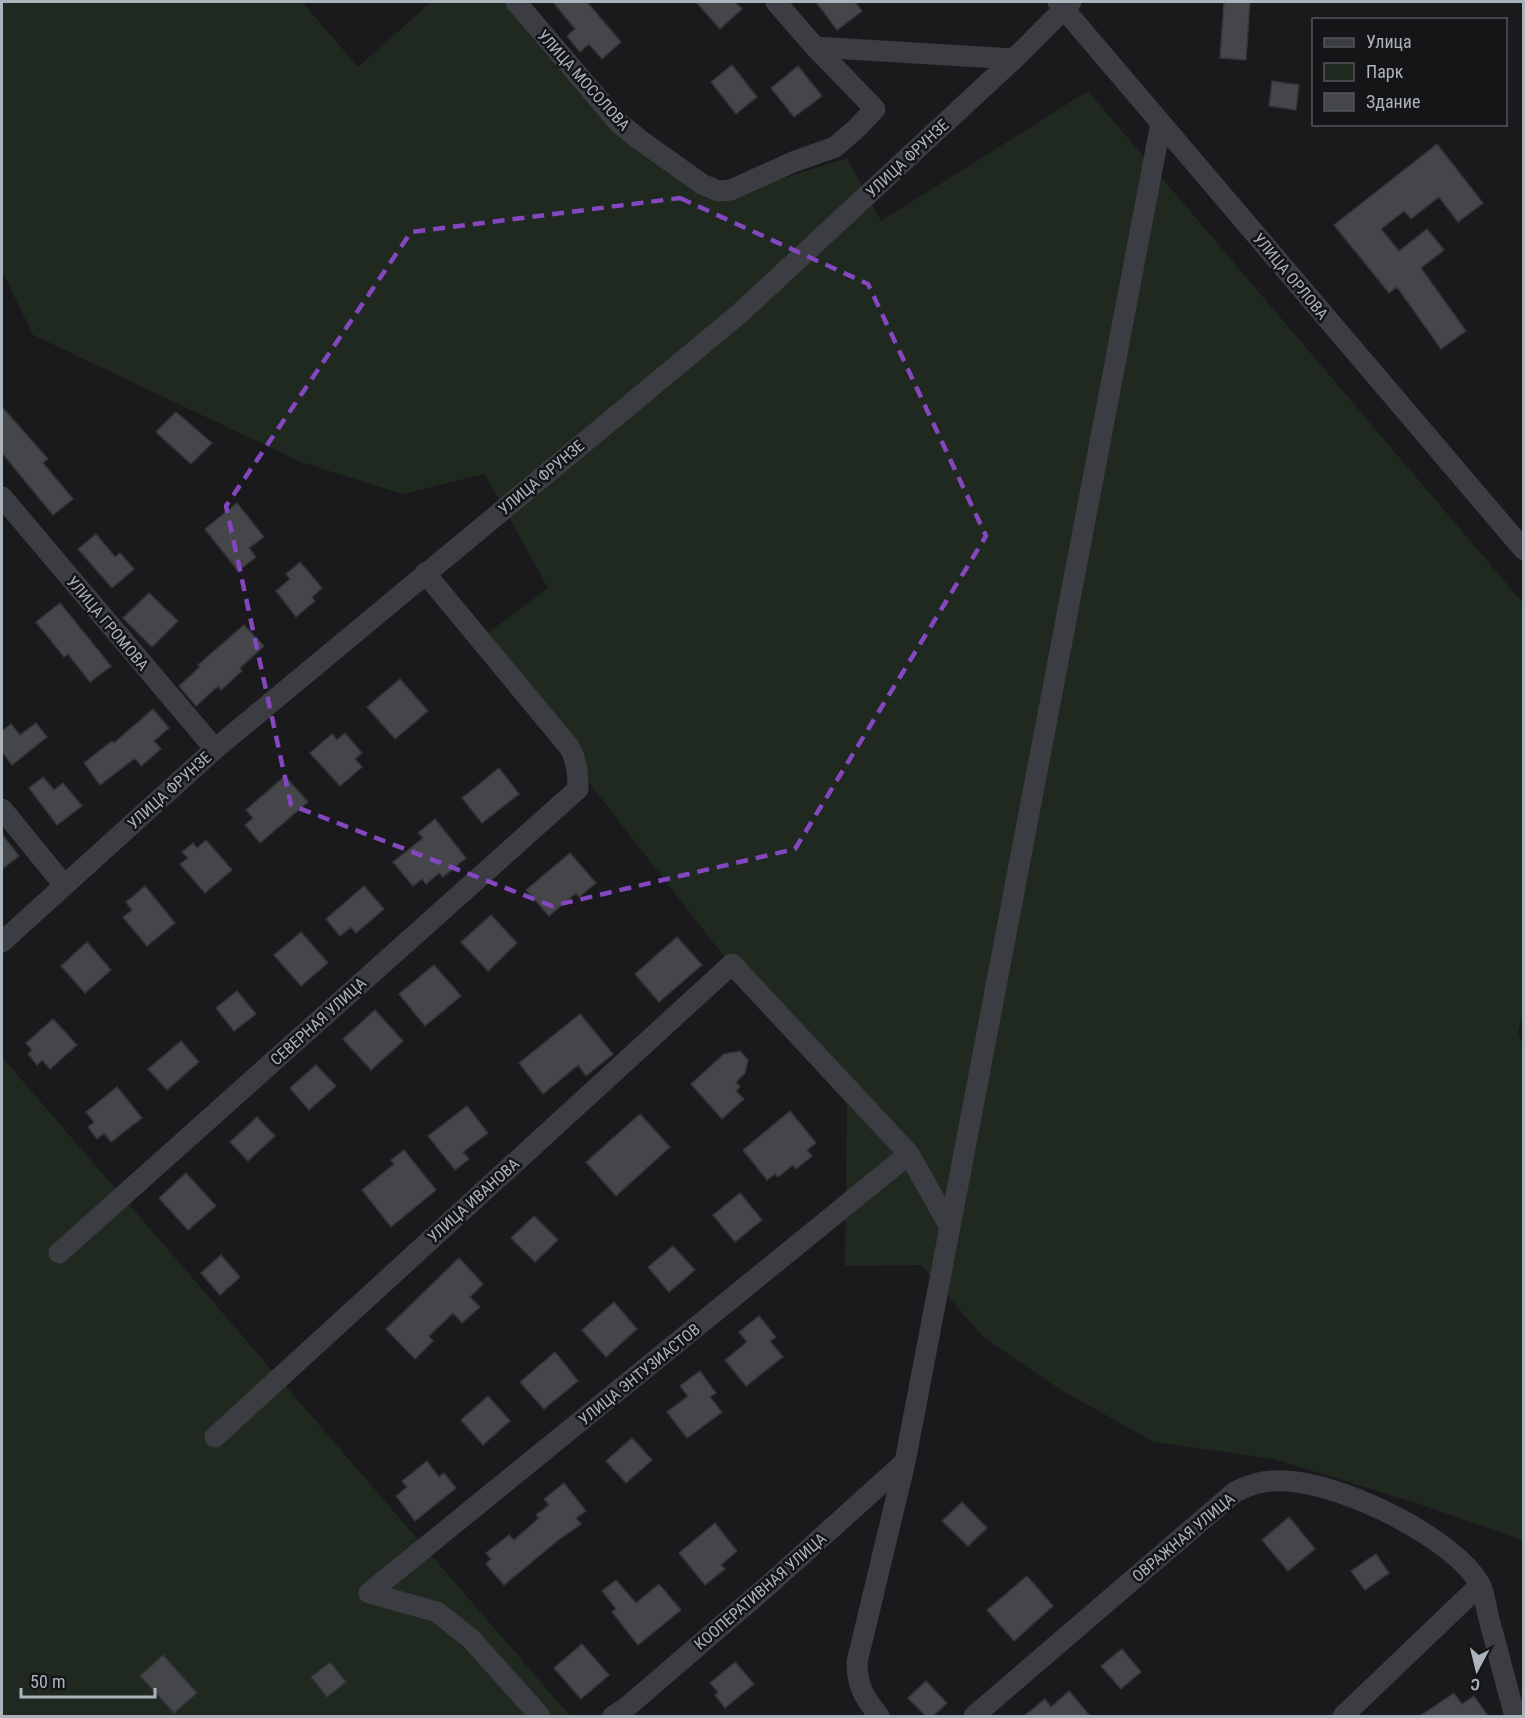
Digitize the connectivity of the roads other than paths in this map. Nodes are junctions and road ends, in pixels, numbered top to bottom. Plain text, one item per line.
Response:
1 (516, 2) edge
2 (776, 2) edge
3 (1064, 4) edge
4 (815, 47) junction
5 (1014, 59) junction
6 (1161, 123) junction
7 (2, 498) edge
8 (1524, 550) edge
9 (425, 573) junction
10 (215, 749) junction
11 (2, 809) edge
12 (64, 885) junction
13 (2, 942) edge
14 (909, 1154) junction
15 (950, 1227) junction
16 (59, 1253) dead end
17 (215, 1437) dead end
18 (905, 1462) junction
19 (1480, 1585) junction
20 (540, 1716) edge
21 (613, 1716) edge
22 (879, 1716) edge
23 (974, 1716) edge
24 (1343, 1716) edge
25 (1515, 1716) edge

1 - 4 street, УЛИЦА МОСОЛОВА
2 - 4 street
3 - 5 street, УЛИЦА ФРУНЗЕ
3 - 6 street, УЛИЦА ОРЛОВА
4 - 5 street
5 - 9 street, УЛИЦА ФРУНЗЕ
6 - 8 street, УЛИЦА ОРЛОВА
6 - 15 street
7 - 10 street, УЛИЦА ГРОМОВА
9 - 10 street, УЛИЦА ФРУНЗЕ
9 - 16 street, СЕВЕРНАЯ УЛИЦА
10 - 12 street, УЛИЦА ФРУНЗЕ
11 - 12 street
12 - 13 street, УЛИЦА ФРУНЗЕ
14 - 15 street
14 - 17 street, УЛИЦА ИВАНОВА
14 - 20 street, УЛИЦА ЭНТУЗИАСТОВ
15 - 18 street
18 - 21 street, КООПЕРАТИВНАЯ УЛИЦА
18 - 22 street
19 - 23 street, ОВРАЖНАЯ УЛИЦА
19 - 24 street
19 - 25 street

